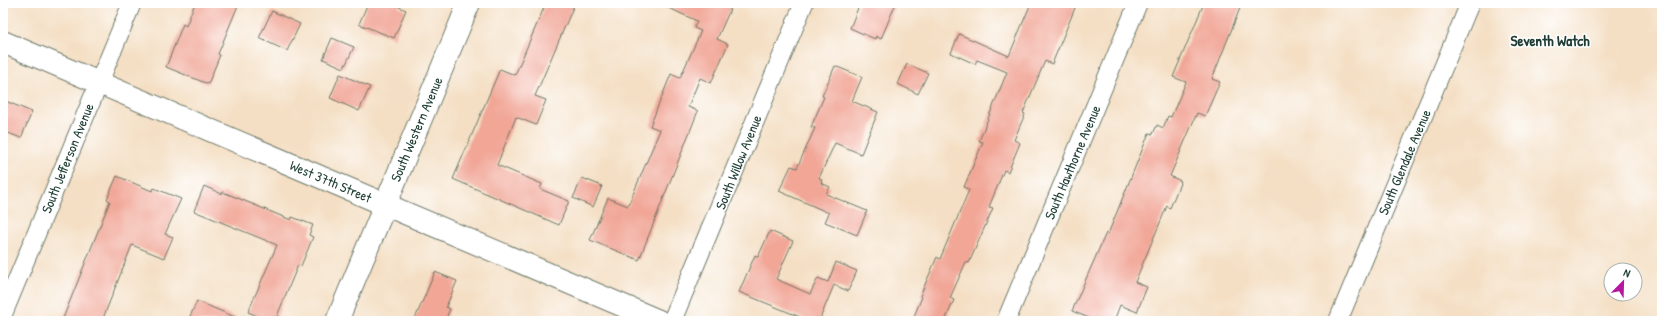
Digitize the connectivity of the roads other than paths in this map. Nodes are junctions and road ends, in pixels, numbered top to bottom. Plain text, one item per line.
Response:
1 (132, 3) edge
2 (469, 3) edge
3 (804, 3) edge
4 (1138, 3) edge
5 (1470, 3) edge
6 (3, 42) edge
7 (98, 83) junction
8 (385, 204) junction
9 (3, 314) edge
10 (336, 321) edge
11 (659, 321) edge
12 (672, 321) edge
13 (1006, 321) edge
14 (1338, 321) edge

1 - 7 street, South Jefferson Avenue
2 - 8 street, South Western Avenue
3 - 12 street, South Willow Avenue
4 - 13 street, South Hawthorne Avenue
5 - 14 street, South Glendale Avenue
6 - 7 street, West 37th Street
7 - 8 street, West 37th Street
7 - 9 street, South Jefferson Avenue
8 - 10 street, South Western Avenue
8 - 11 street, West 37th Street

